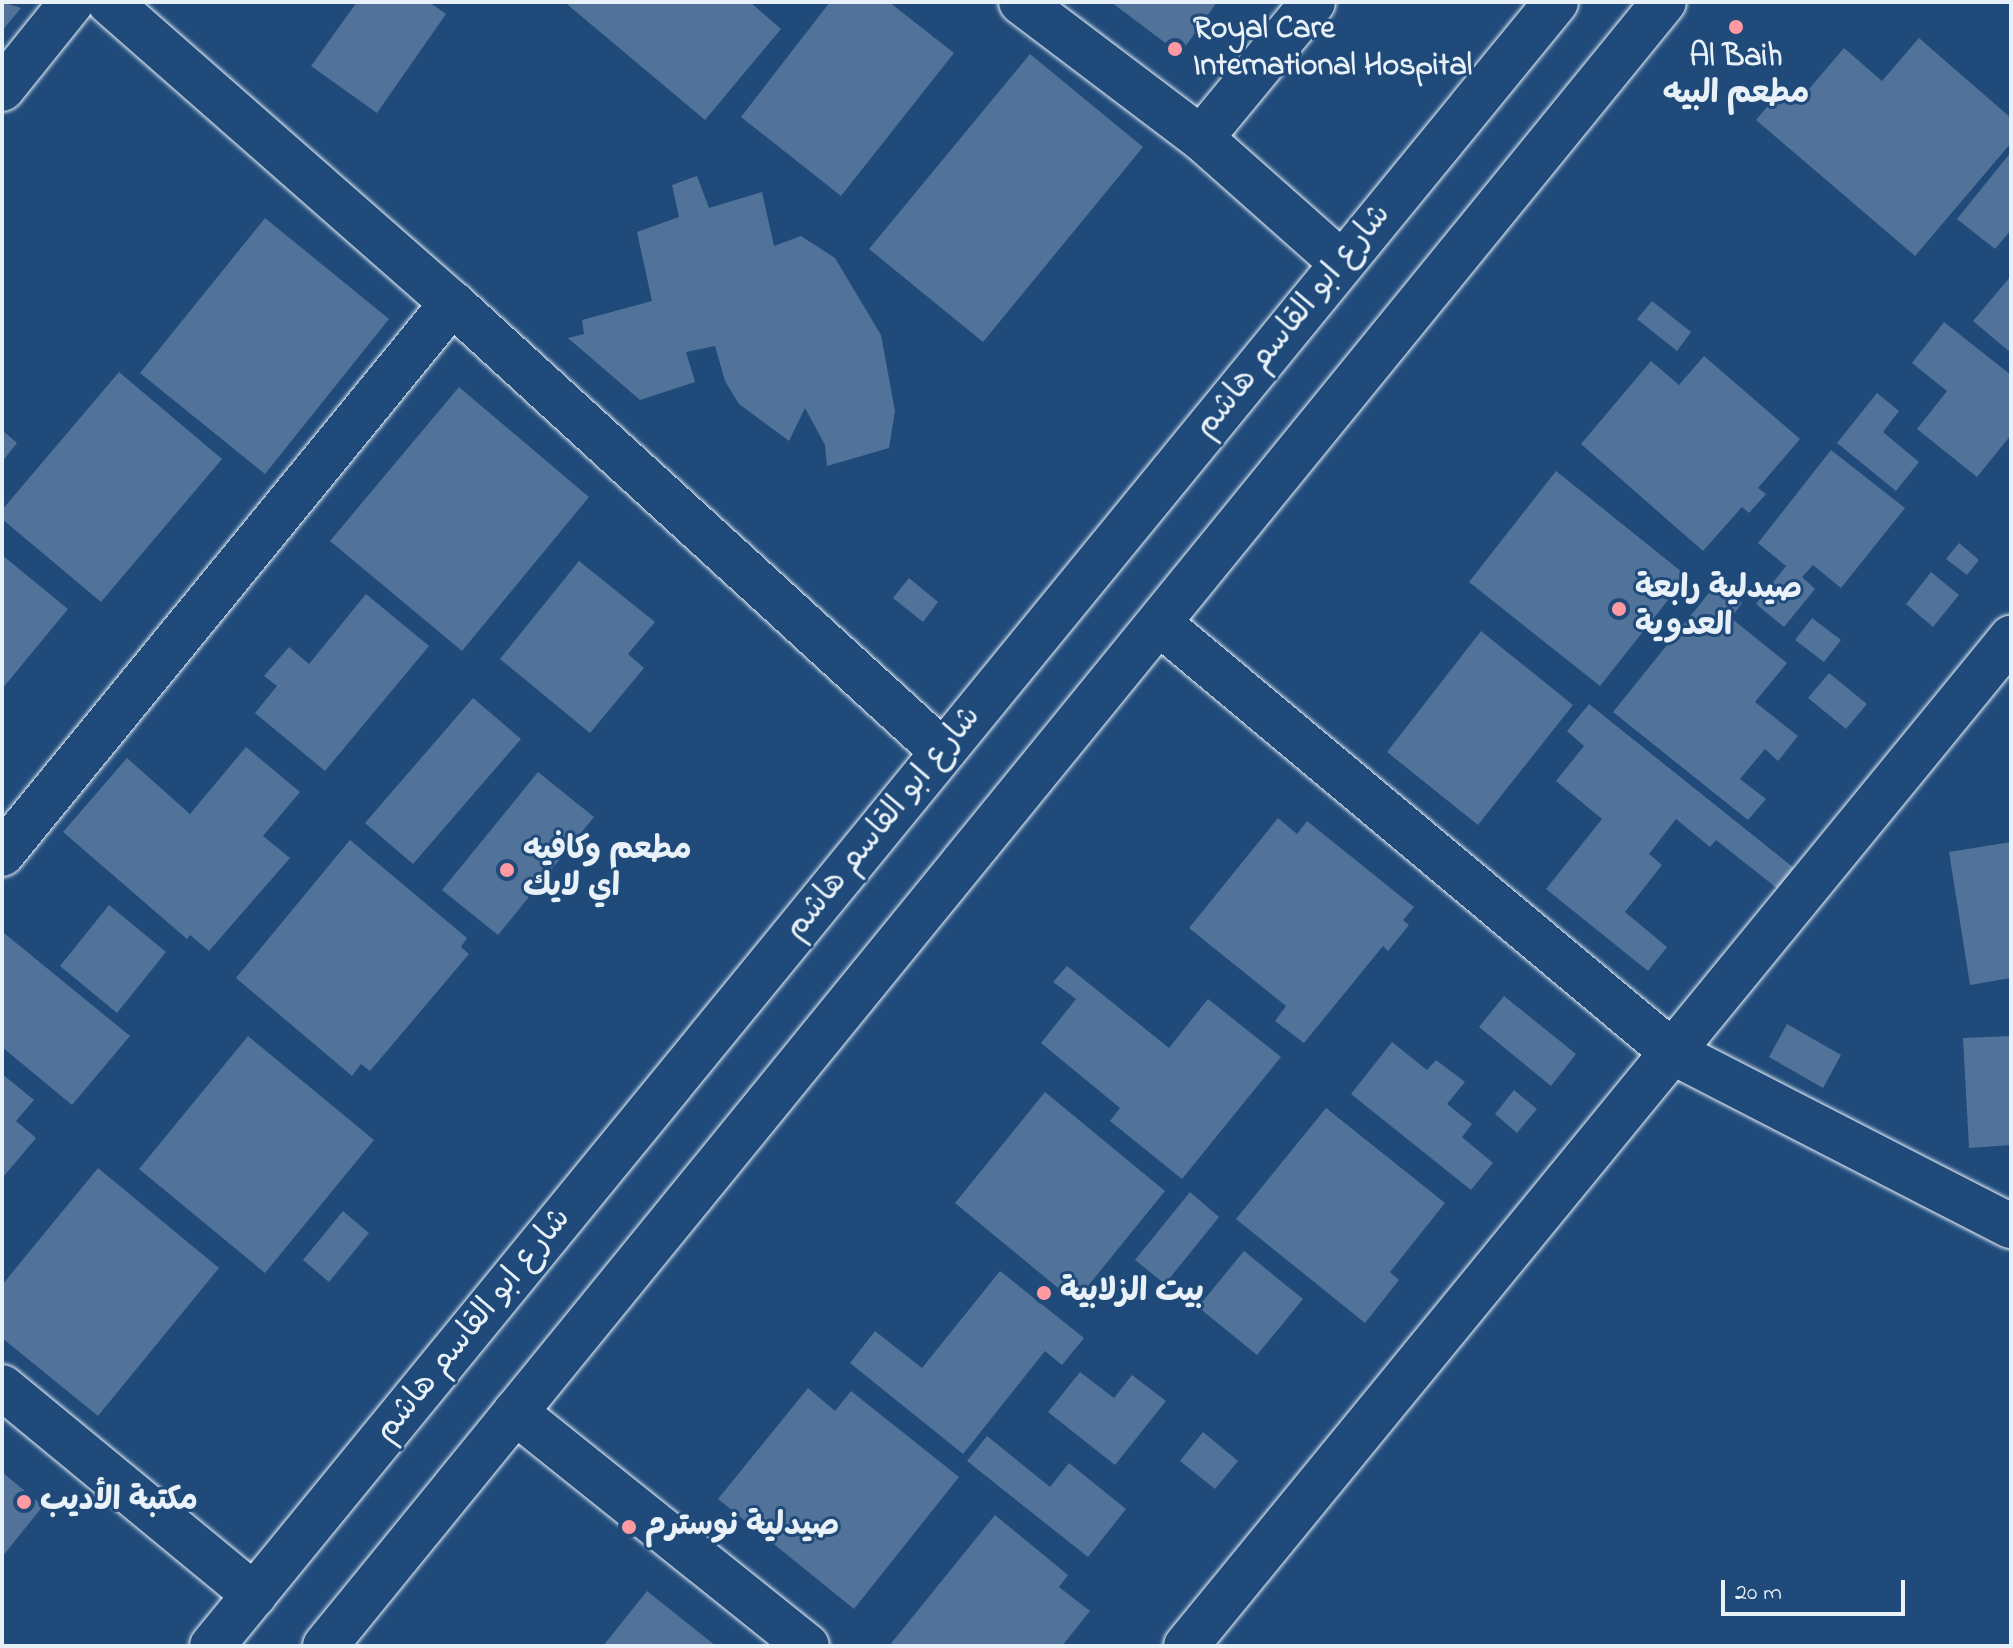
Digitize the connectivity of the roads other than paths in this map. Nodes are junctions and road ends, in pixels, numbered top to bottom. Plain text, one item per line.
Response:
1 (72, 2) edge
2 (109, 2) edge
3 (1021, 2) edge
4 (1313, 2) edge
5 (1556, 2) edge
6 (1664, 2) edge
7 (2, 89) edge
8 (1201, 138) junction
9 (1342, 263) junction
10 (452, 303) junction
11 (1159, 623) junction
12 (2011, 638) edge
13 (943, 752) junction
14 (2, 854) edge
15 (1672, 1052) junction
16 (2011, 1226) edge
17 (2, 1387) edge
18 (515, 1412) junction
19 (254, 1595) junction
20 (212, 1646) edge
21 (325, 1646) edge
22 (807, 1646) edge
23 (1186, 1646) edge

1 - 7 street
2 - 10 street
3 - 8 street
4 - 8 street
5 - 9 street, شارع ابو القاسم هاشم
6 - 11 street
8 - 9 street
9 - 13 street, شارع ابو القاسم هاشم
10 - 13 street
10 - 14 street
11 - 15 street
11 - 18 street
12 - 15 street
13 - 19 street, شارع ابو القاسم هاشم
15 - 16 street
15 - 23 street
17 - 19 street
18 - 21 street
18 - 22 street
19 - 20 street, شارع ابو القاسم هاشم

